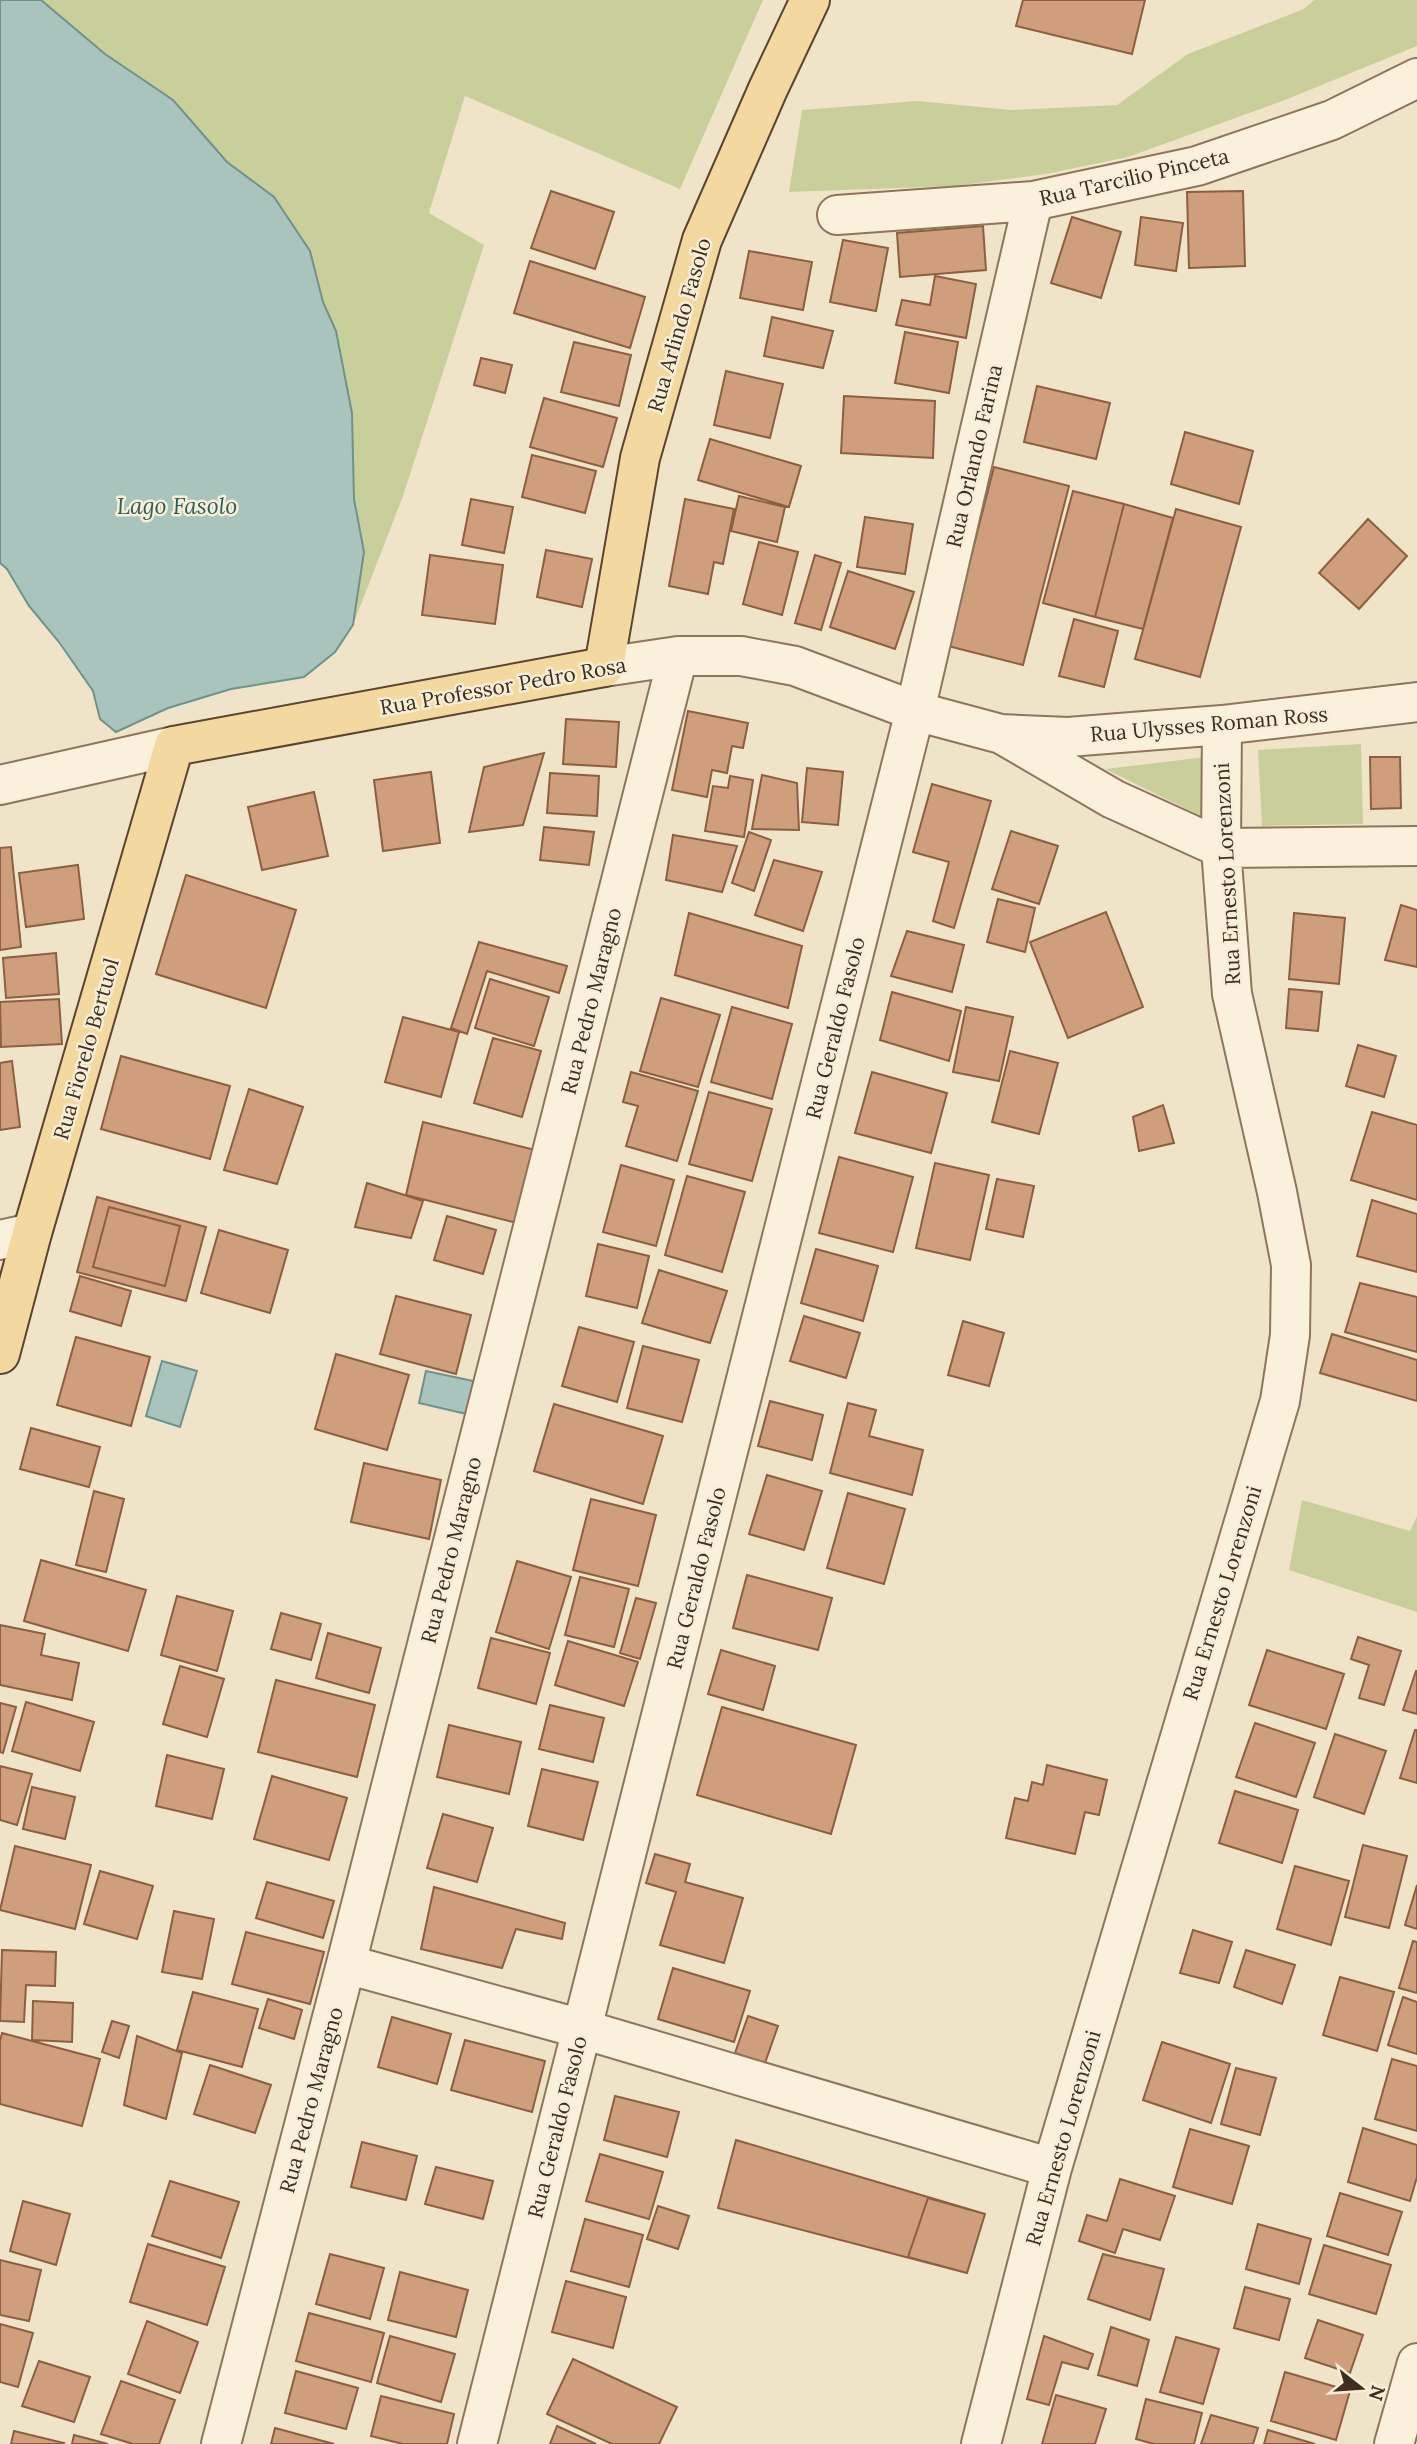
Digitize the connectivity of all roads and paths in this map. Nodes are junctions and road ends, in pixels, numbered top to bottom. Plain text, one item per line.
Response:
1 (810, 0) edge
2 (1417, 78) edge
3 (1032, 201) junction
4 (837, 215) dead end
5 (678, 656) junction
6 (604, 667) junction
7 (1417, 702) edge
8 (915, 711) junction
9 (1222, 725) junction
10 (1001, 734) junction
11 (174, 746) junction
12 (0, 785) edge
13 (1417, 846) edge
14 (1221, 848) junction
15 (16, 1236) edge
16 (0, 1354) edge
17 (346, 1964) junction
18 (582, 2029) junction
19 (1052, 2168) junction
20 (1417, 2363) edge
21 (221, 2444) edge
22 (477, 2444) edge
23 (981, 2444) edge
24 (1394, 2444) edge

1 - 6 main road, Rua Arlindo Fasolo
2 - 3 street, Rua Tarcilio Pinceta
3 - 4 street, Rua Tarcilio Pinceta
3 - 8 street, Rua Orlando Farina
5 - 6 street, Rua Professor Pedro Rosa
5 - 8 street, Rua Professor Pedro Rosa
5 - 17 street, Rua Pedro Maragno
6 - 11 main road, Rua Professor Pedro Rosa
7 - 9 street, Rua Ulysses Roman Ross
8 - 10 street, Rua Professor Pedro Rosa
8 - 18 street, Rua Geraldo Fasolo
9 - 10 street, Rua Ulysses Roman Ross
9 - 14 street, Rua Ernesto Lorenzoni
10 - 14 street
11 - 12 street, Rua Professor Pedro Rosa
11 - 15 main road, Rua Fiorelo Bertuol
13 - 14 street
14 - 19 street, Rua Ernesto Lorenzoni
15 - 16 main road, Rua Fiorelo Bertuol
17 - 18 street
17 - 21 street, Rua Pedro Maragno
18 - 19 street
18 - 22 street, Rua Geraldo Fasolo
19 - 23 street, Rua Ernesto Lorenzoni
20 - 24 street

